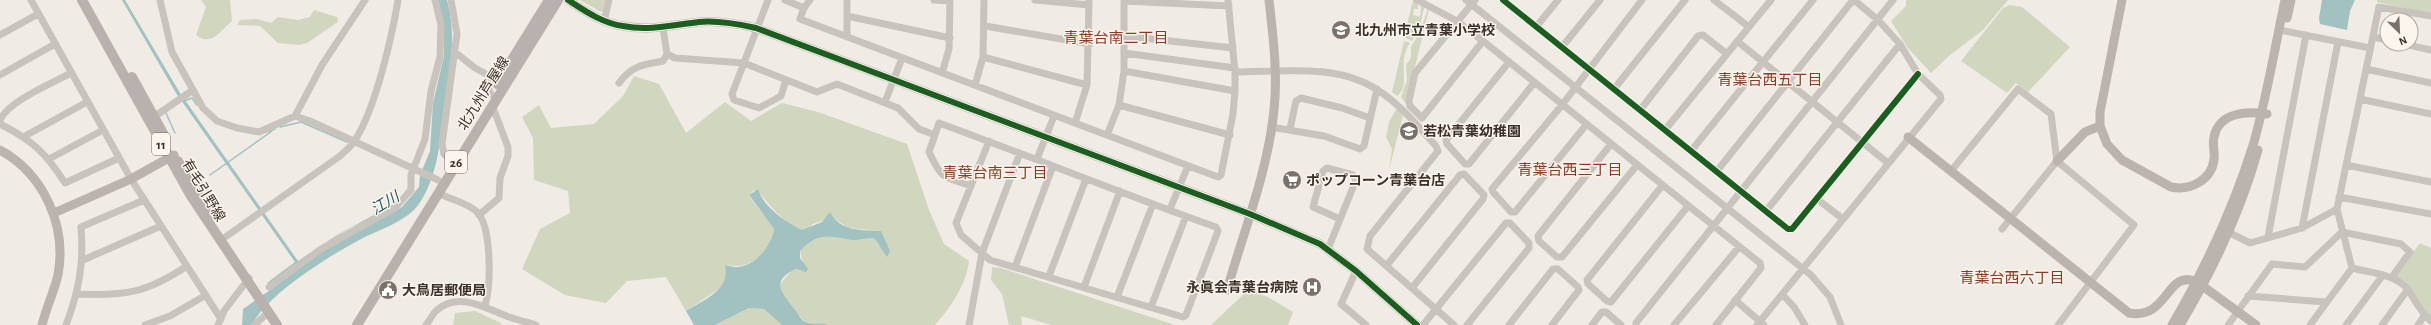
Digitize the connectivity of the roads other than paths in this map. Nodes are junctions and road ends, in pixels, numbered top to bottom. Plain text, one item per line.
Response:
1 (31, 0) edge
2 (82, 0) edge
3 (89, 0) edge
4 (160, 0) edge
5 (365, 0) edge
6 (398, 0) edge
7 (435, 0) edge
8 (451, 0) edge
9 (549, 0) edge
10 (558, 0) edge
11 (568, 0) edge
12 (609, 0) edge
13 (768, 0) edge
14 (785, 0) edge
15 (810, 0) edge
16 (847, 0) edge
17 (934, 0) edge
18 (984, 0) edge
19 (1035, 0) edge
20 (1124, 0) edge
21 (1269, 0) edge
22 (1417, 0) edge
23 (1503, 0) edge
24 (1515, 0) edge
25 (1558, 0) edge
26 (1600, 0) edge
27 (1642, 0) edge
28 (1685, 0) edge
29 (1714, 0) edge
30 (1728, 0) edge
31 (1771, 0) edge
32 (1813, 0) edge
33 (1854, 0) edge
34 (1893, 0) edge
35 (2122, 0) edge
36 (2285, 0) edge
37 (2291, 0) edge
38 (950, 1) edge
39 (1471, 1) edge
40 (1089, 2) edge
41 (1229, 3) edge
42 (1510, 6) junction
43 (1723, 7) junction
44 (804, 8) junction
45 (38, 14) junction
46 (847, 16) junction
47 (2431, 16) edge
48 (1878, 20) junction
49 (604, 21) junction
50 (1457, 21) junction
51 (985, 26) junction
52 (1536, 27) junction
53 (663, 28) junction
54 (756, 28) junction
55 (1748, 28) junction
56 (2285, 31) junction
57 (0, 35) edge
58 (2306, 35) junction
59 (1124, 36) junction
60 (847, 37) junction
61 (2373, 37) junction
62 (950, 38) junction
63 (2379, 38) edge
64 (1483, 41) junction
65 (1737, 41) junction
66 (2338, 42) junction
67 (55, 44) junction
68 (1090, 44) junction
69 (1900, 44) junction
70 (1562, 47) junction
71 (2419, 47) edge
72 (1233, 48) junction
73 (2370, 48) junction
74 (2431, 50) edge
75 (455, 52) junction
76 (1124, 53) junction
77 (667, 54) junction
78 (1727, 54) junction
79 (983, 57) junction
80 (902, 58) junction
81 (1763, 61) junction
82 (1509, 62) junction
83 (744, 63) junction
84 (1588, 69) junction
85 (2366, 69) junction
86 (1235, 70) junction
87 (1124, 71) junction
88 (1274, 72) junction
89 (71, 73) junction
90 (942, 73) junction
91 (1918, 74) junction
92 (0, 75) edge
93 (893, 79) junction
94 (786, 80) junction
95 (1788, 81) junction
96 (619, 83) dead end
97 (1534, 83) junction
98 (2431, 83) edge
99 (975, 85) junction
100 (1087, 85) junction
101 (1574, 87) junction
102 (1376, 89) junction
103 (1614, 89) junction
104 (193, 90) junction
105 (1234, 92) junction
106 (491, 94) junction
107 (2360, 99) junction
108 (1812, 101) junction
109 (87, 102) junction
110 (885, 102) junction
111 (1562, 104) junction
112 (492, 105) junction
113 (1119, 105) junction
114 (2, 109) edge
115 (1640, 110) junction
116 (2264, 114) junction
117 (2431, 114) edge
118 (295, 116) junction
119 (1054, 116) junction
120 (154, 117) junction
121 (1370, 118) junction
122 (0, 120) edge
123 (1838, 122) junction
124 (1075, 123) junction
125 (0, 124) edge
126 (1586, 124) junction
127 (2100, 126) junction
128 (1271, 127) junction
129 (1290, 129) junction
130 (103, 130) junction
131 (1666, 130) junction
132 (935, 135) junction
133 (1230, 135) junction
134 (25, 136) junction
135 (1107, 136) junction
136 (1908, 137) junction
137 (1045, 138) junction
138 (989, 141) junction
139 (355, 142) junction
140 (1863, 142) junction
141 (1611, 144) junction
142 (0, 150) edge
143 (1691, 151) junction
144 (1020, 153) junction
145 (171, 156) junction
146 (119, 158) junction
147 (50, 159) junction
148 (1037, 159) junction
149 (2057, 160) junction
150 (452, 162) junction
151 (1888, 162) junction
152 (1637, 165) junction
153 (2346, 165) junction
154 (1053, 166) junction
155 (1188, 166) junction
156 (417, 170) junction
157 (1717, 171) junction
158 (1951, 171) junction
159 (131, 179) junction
160 (434, 179) junction
161 (1086, 179) junction
162 (2431, 182) edge
163 (971, 186) junction
164 (1662, 186) junction
165 (1178, 188) junction
166 (1120, 190) junction
167 (1741, 191) junction
168 (438, 193) junction
169 (2339, 197) junction
170 (1817, 199) junction
171 (144, 200) junction
172 (1153, 204) junction
173 (1688, 206) junction
174 (1170, 209) junction
175 (1727, 209) junction
176 (2336, 209) junction
177 (1766, 211) junction
178 (54, 213) junction
179 (1250, 214) junction
180 (2431, 214) edge
181 (479, 215) junction
182 (1186, 216) junction
183 (2010, 218) junction
184 (1843, 219) junction
185 (1340, 220) junction
186 (161, 226) junction
187 (1713, 226) junction
188 (2302, 228) junction
189 (2002, 229) dead end
190 (2228, 232) junction
191 (2342, 232) junction
192 (2268, 237) junction
193 (224, 238) junction
194 (1739, 246) junction
195 (1328, 249) junction
196 (982, 253) junction
197 (83, 260) junction
198 (1387, 265) junction
199 (187, 266) junction
200 (1016, 267) junction
201 (1803, 268) junction
202 (2352, 268) junction
203 (1356, 271) junction
204 (2382, 275) junction
205 (1049, 276) junction
206 (2392, 278) junction
207 (249, 280) junction
208 (2089, 282) junction
209 (2200, 285) junction
210 (269, 287) dead end
211 (1084, 287) junction
212 (1412, 288) junction
213 (2408, 289) junction
214 (1227, 290) dead end
215 (78, 294) junction
216 (1782, 294) junction
217 (206, 295) junction
218 (2248, 296) junction
219 (1118, 297) junction
220 (1736, 300) junction
221 (2326, 302) junction
222 (485, 306) junction
223 (268, 308) junction
224 (1151, 308) junction
225 (1436, 309) junction
226 (2238, 312) junction
227 (2424, 316) junction
228 (2431, 321) edge
229 (220, 322) edge
230 (1760, 324) edge
231 (2314, 324) edge
232 (42, 325) edge
233 (66, 325) edge
234 (145, 325) edge
235 (254, 325) edge
236 (277, 325) edge
237 (284, 325) edge
238 (351, 325) edge
239 (357, 325) edge
240 (426, 325) edge
241 (536, 325) edge
242 (969, 325) edge
243 (1366, 325) edge
244 (1417, 325) edge
245 (1423, 325) edge
246 (1454, 325) edge
247 (1466, 325) edge
248 (1508, 325) edge
249 (1552, 325) edge
250 (1592, 325) edge
251 (1621, 325) edge
252 (1636, 325) edge
253 (1674, 325) edge
254 (1716, 325) edge
255 (1805, 325) edge
256 (1841, 325) edge
257 (2058, 325) edge
258 (2172, 325) edge
259 (2180, 325) edge
260 (2228, 325) edge
261 (2256, 325) edge
262 (2346, 325) edge
263 (2382, 325) edge
264 (2418, 325) edge

1 - 45 street
2 - 145 main road, 有毛引野線 / 11
3 - 120 main road, 有毛引野線 / 11
4 - 104 street
5 - 118 street
6 - 139 street
7 - 156 street
8 - 75 street
9 - 106 main road, 北九州芦屋線 / 26
10 - 112 main road, 北九州芦屋線 / 26
11 - 49 street
12 - 49 street
13 - 54 street
14 - 44 street
15 - 44 street
16 - 46 street
17 - 38 street
18 - 51 street
19 - 40 street
20 - 41 street
20 - 59 street
21 - 88 street
22 - 50 street
23 - 42 street
24 - 42 street
25 - 52 street
26 - 70 street
27 - 84 street
28 - 103 street
29 - 43 street
30 - 43 street
31 - 55 street
32 - 81 street
33 - 48 street
33 - 95 street
34 - 48 street
35 - 127 street
36 - 116 street
37 - 56 street
38 - 62 street
39 - 50 street
39 - 101 street
40 - 68 street
41 - 72 street
42 - 52 street
43 - 55 street
44 - 60 street
45 - 57 street
45 - 67 street
46 - 60 street
46 - 62 street
47 - 61 street
48 - 69 street
48 - 108 street
49 - 53 street
50 - 64 street
50 - 64 street
51 - 68 street
51 - 79 street
52 - 70 street
53 - 54 street
53 - 77 street
54 - 83 street
54 - 93 street
55 - 65 street
56 - 58 street
56 - 116 street
58 - 66 street
58 - 192 street
59 - 72 street
59 - 76 street
60 - 80 street
61 - 63 street
61 - 73 street
62 - 90 street
64 - 82 street
65 - 78 street
65 - 81 street
66 - 73 street
66 - 188 street
67 - 89 street
67 - 92 street
68 - 100 street
69 - 91 street
69 - 123 street
70 - 84 street
71 - 74 street
72 - 86 street
73 - 85 street
75 - 106 street
75 - 150 street
76 - 86 street
76 - 87 street
77 - 83 street
77 - 96 street
78 - 115 street
78 - 131 street
79 - 99 street
79 - 100 street
80 - 90 street
80 - 93 street
81 - 95 street
81 - 143 street
82 - 97 street
82 - 97 street
83 - 94 street
83 - 94 street
84 - 101 street
84 - 103 street
85 - 98 street
85 - 107 street
86 - 88 street
86 - 105 street
87 - 105 street
87 - 113 street
88 - 102 street
88 - 128 street
89 - 109 street
89 - 114 street
90 - 99 street
91 - 136 street
91 - 140 street
93 - 110 street
93 - 137 street
94 - 110 street
95 - 108 street
95 - 157 street
97 - 111 street
99 - 119 street
100 - 124 street
101 - 111 street
101 - 175 street
102 - 121 street
102 - 198 street
103 - 115 street
104 - 118 street
104 - 120 street
105 - 133 street
106 - 150 main road, 北九州芦屋線 / 26
107 - 117 street
107 - 153 street
108 - 123 street
108 - 167 street
109 - 130 street
109 - 134 street
110 - 132 street
111 - 126 street
111 - 126 street
112 - 150 main road, 北九州芦屋線 / 26
112 - 181 street
113 - 133 street
113 - 135 street
114 - 122 street
115 - 131 street
116 - 127 street
116 - 190 street
116 - 209 street
118 - 139 street
119 - 124 street
119 - 137 street
120 - 145 main road, 有毛引野線 / 11
121 - 129 street
121 - 129 street
123 - 140 street
123 - 177 street
124 - 135 street
125 - 134 street
126 - 141 street
127 - 149 street
128 - 129 street
128 - 179 street
130 - 146 street
130 - 147 street
131 - 143 street
132 - 138 street
132 - 163 street
133 - 155 street
134 - 147 street
135 - 155 street
136 - 151 street
136 - 158 street
137 - 148 street
137 - 165 street
138 - 144 street
138 - 163 street
139 - 156 street
139 - 193 street
140 - 151 street
140 - 170 street
141 - 152 street
141 - 152 street
142 - 178 street
143 - 157 street
144 - 148 street
144 - 196 street
145 - 159 street
145 - 193 main road, 有毛引野線 / 11
145 - 207 main road, 有毛引野線 / 11
146 - 147 street
146 - 159 street
148 - 154 street
149 - 158 street
149 - 183 street
149 - 208 street
150 - 160 main road, 北九州芦屋線 / 26
150 - 168 main road, 北九州芦屋線 / 26
151 - 184 street
152 - 164 street
153 - 162 street
153 - 169 street
154 - 161 street
154 - 200 street
155 - 165 street
156 - 160 street
156 - 210 street
157 - 167 street
158 - 183 street
159 - 171 street
159 - 178 street
160 - 238 main road, 北九州芦屋線 / 26
161 - 166 street
161 - 205 street
163 - 196 street
164 - 173 street
164 - 173 street
165 - 174 street
165 - 179 street
166 - 172 street
166 - 211 street
167 - 175 street
167 - 177 street
168 - 181 street
168 - 239 main road, 北九州芦屋線 / 26
169 - 176 street
169 - 180 street
170 - 177 street
170 - 184 street
171 - 186 street
171 - 197 street
172 - 174 street
172 - 219 street
173 - 187 street
174 - 182 street
175 - 187 street
175 - 201 street
176 - 188 street
176 - 191 street
178 - 232 street
179 - 195 street
179 - 214 street
181 - 222 street
182 - 224 street
182 - 224 street
183 - 189 street
183 - 208 street
184 - 201 street
185 - 185 street
185 - 195 street
186 - 197 street
186 - 199 street
187 - 194 street
187 - 252 street
188 - 192 street
190 - 192 street
190 - 209 street
191 - 202 street
191 - 206 street
191 - 218 street
193 - 207 main road, 有毛引野線 / 11
194 - 220 street
194 - 253 street
195 - 203 street
196 - 200 street
196 - 242 street
197 - 215 street
198 - 212 street
198 - 212 street
199 - 215 street
199 - 217 street
200 - 205 street
201 - 216 street
201 - 256 street
202 - 204 street
202 - 221 street
203 - 243 street
203 - 244 street
204 - 206 street
204 - 262 street
205 - 211 street
206 - 213 street
207 - 223 main road, 有毛引野線 / 11
207 - 229 street
208 - 209 street
208 - 257 street
209 - 226 street
209 - 258 street
209 - 259 street
211 - 219 street
212 - 225 street
213 - 227 street
213 - 263 street
215 - 233 street
216 - 230 street
216 - 255 street
217 - 229 street
217 - 234 street
218 - 221 street
218 - 226 street
219 - 224 street
220 - 230 street
220 - 254 street
221 - 231 street
222 - 240 street
222 - 241 street
223 - 235 street
223 - 236 main road, 有毛引野線 / 11
223 - 237 main road, 有毛引野線 / 11
225 - 245 street
225 - 246 street
225 - 247 street
226 - 260 street
226 - 261 street
227 - 228 street
227 - 264 street
248 - 249 street
250 - 251 street

